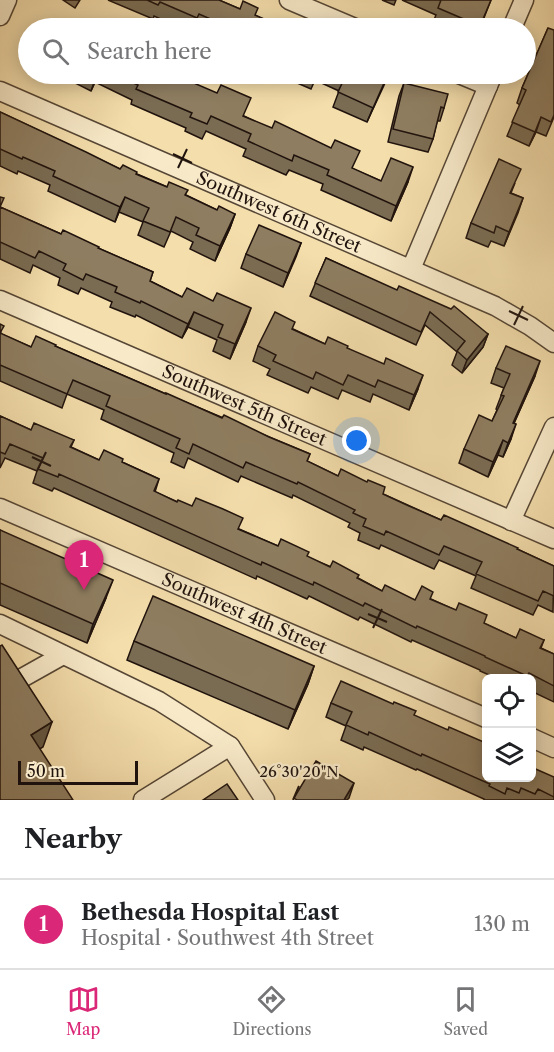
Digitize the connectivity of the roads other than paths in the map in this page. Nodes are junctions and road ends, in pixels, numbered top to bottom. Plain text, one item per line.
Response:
1 (7, 0) edge
2 (289, 0) edge
3 (524, 0) edge
4 (0, 16) edge
5 (331, 18) edge
6 (516, 18) edge
7 (488, 84) edge
8 (0, 91) edge
9 (411, 269) junction
10 (0, 300) edge
11 (554, 344) edge
12 (554, 427) edge
13 (0, 508) edge
14 (512, 521) junction
15 (554, 539) edge
16 (0, 624) edge
17 (63, 655) junction
18 (22, 678) edge
19 (482, 716) edge
20 (536, 740) edge
21 (230, 746) junction
22 (554, 748) edge
23 (142, 800) edge
24 (265, 800) edge

1 - 4 street
2 - 5 street
3 - 6 street
7 - 9 street
8 - 9 street, Southwest 6th Street
9 - 11 street, Southwest 6th Street
10 - 14 street, Southwest 5th Street
12 - 14 street
13 - 19 street, Southwest 4th Street
14 - 15 street, Southwest 5th Street
16 - 17 street
17 - 18 street
17 - 21 street
20 - 22 street
21 - 23 street
21 - 24 street

